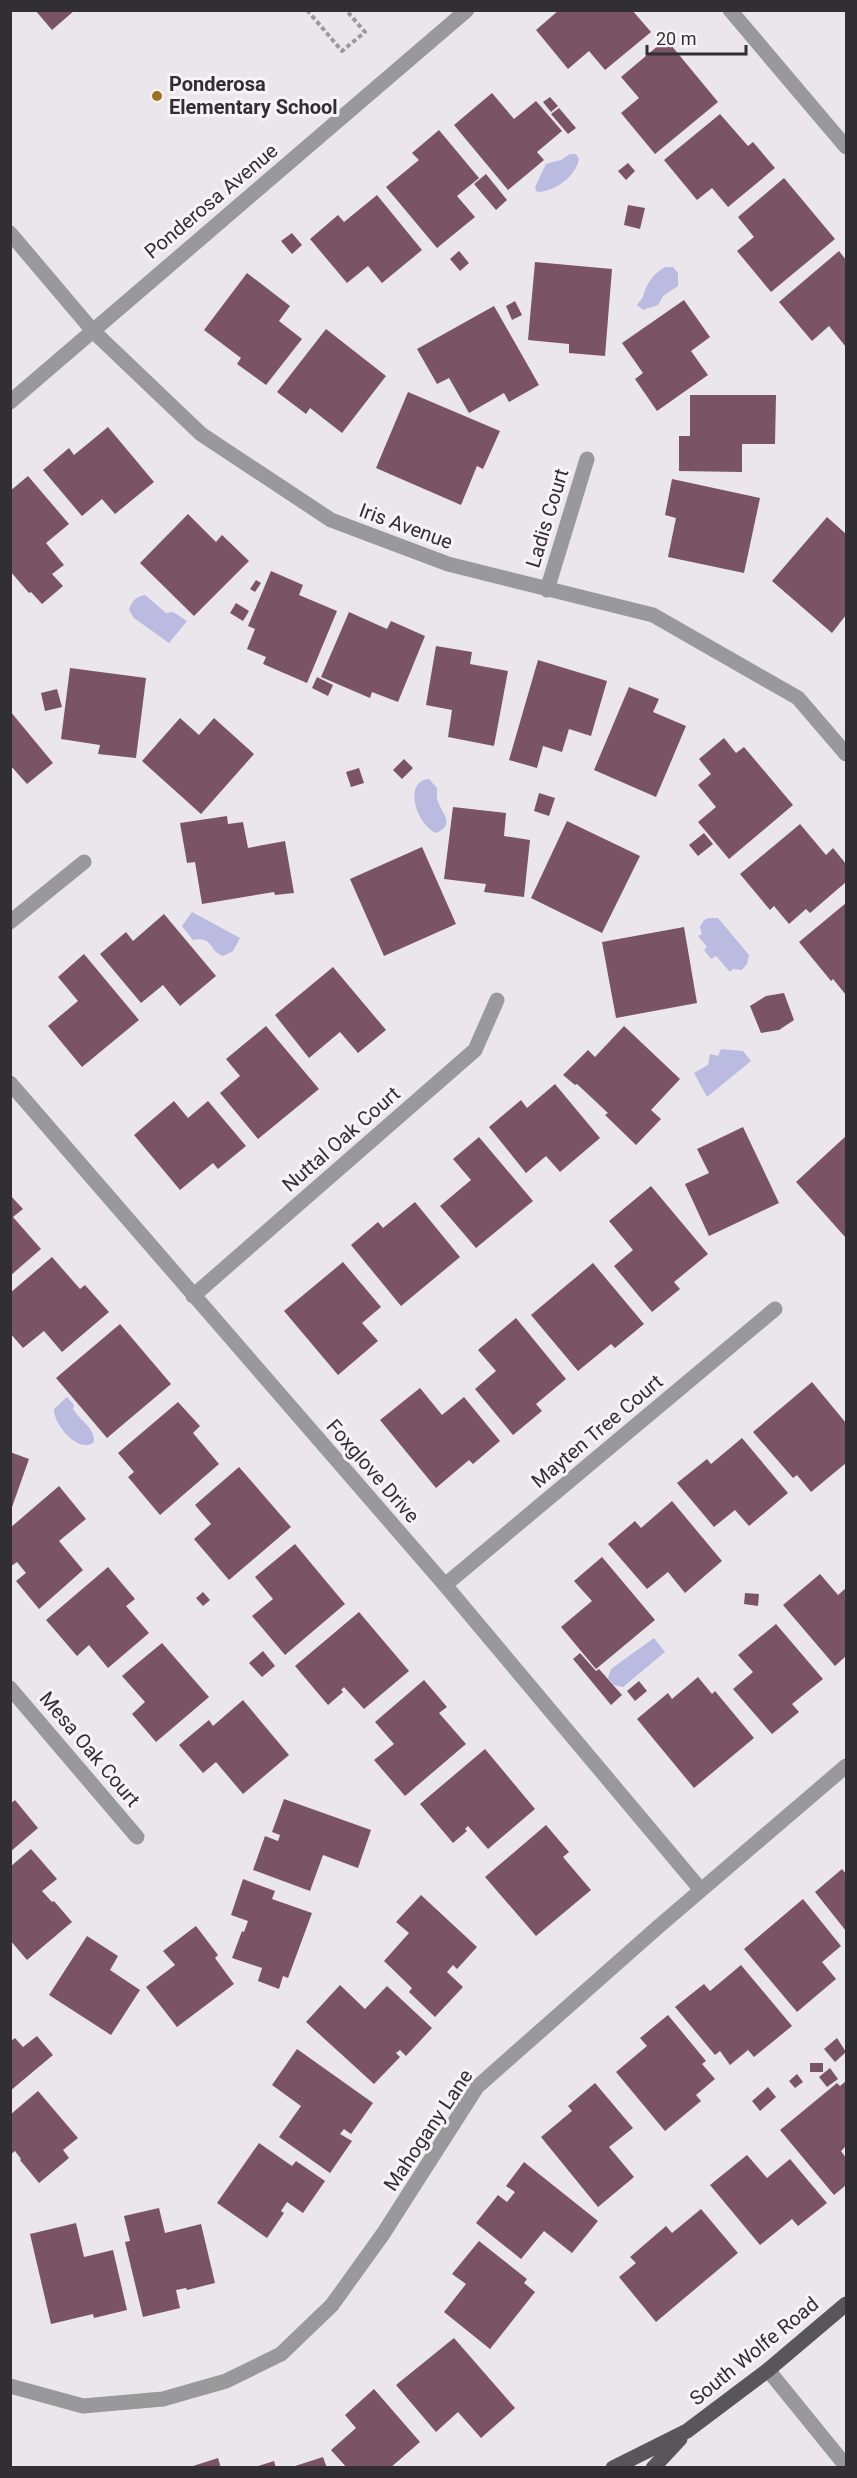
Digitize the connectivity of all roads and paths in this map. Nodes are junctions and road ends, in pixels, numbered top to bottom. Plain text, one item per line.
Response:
1 (307, 10) edge
2 (346, 10) edge
3 (467, 10) edge
4 (730, 10) edge
5 (846, 147) edge
6 (10, 233) edge
7 (93, 331) junction
8 (10, 402) edge
9 (587, 459) dead end
10 (547, 590) junction
11 (846, 754) edge
12 (84, 862) dead end
13 (10, 922) edge
14 (497, 1000) dead end
15 (10, 1083) edge
16 (193, 1296) junction
17 (776, 1309) dead end
18 (445, 1586) junction
19 (10, 1688) edge
20 (846, 1766) edge
21 (137, 1837) dead end
22 (701, 1890) junction
23 (846, 2304) edge
24 (768, 2370) junction
25 (10, 2386) edge
26 (687, 2431) junction
27 (846, 2466) edge
28 (613, 2468) edge
29 (653, 2468) edge

1 - 2 path
3 - 7 street, Ponderosa Avenue
4 - 5 street
6 - 7 street, Iris Avenue
7 - 8 street, Ponderosa Avenue
7 - 10 street, Iris Avenue
9 - 10 street, Ladis Court
10 - 11 street, Iris Avenue
12 - 13 street
14 - 16 street, Nuttal Oak Court
15 - 16 street, Foxglove Drive
16 - 18 street, Foxglove Drive
17 - 18 street, Mayten Tree Court
18 - 22 street, Foxglove Drive
19 - 21 street, Mesa Oak Court
20 - 22 street, Mahogany Lane
22 - 25 street, Mahogany Lane
23 - 24 main road, South Wolfe Road
24 - 26 main road, South Wolfe Road
24 - 27 street
26 - 28 main road, South Wolfe Road
26 - 29 main road, South Wolfe Road

